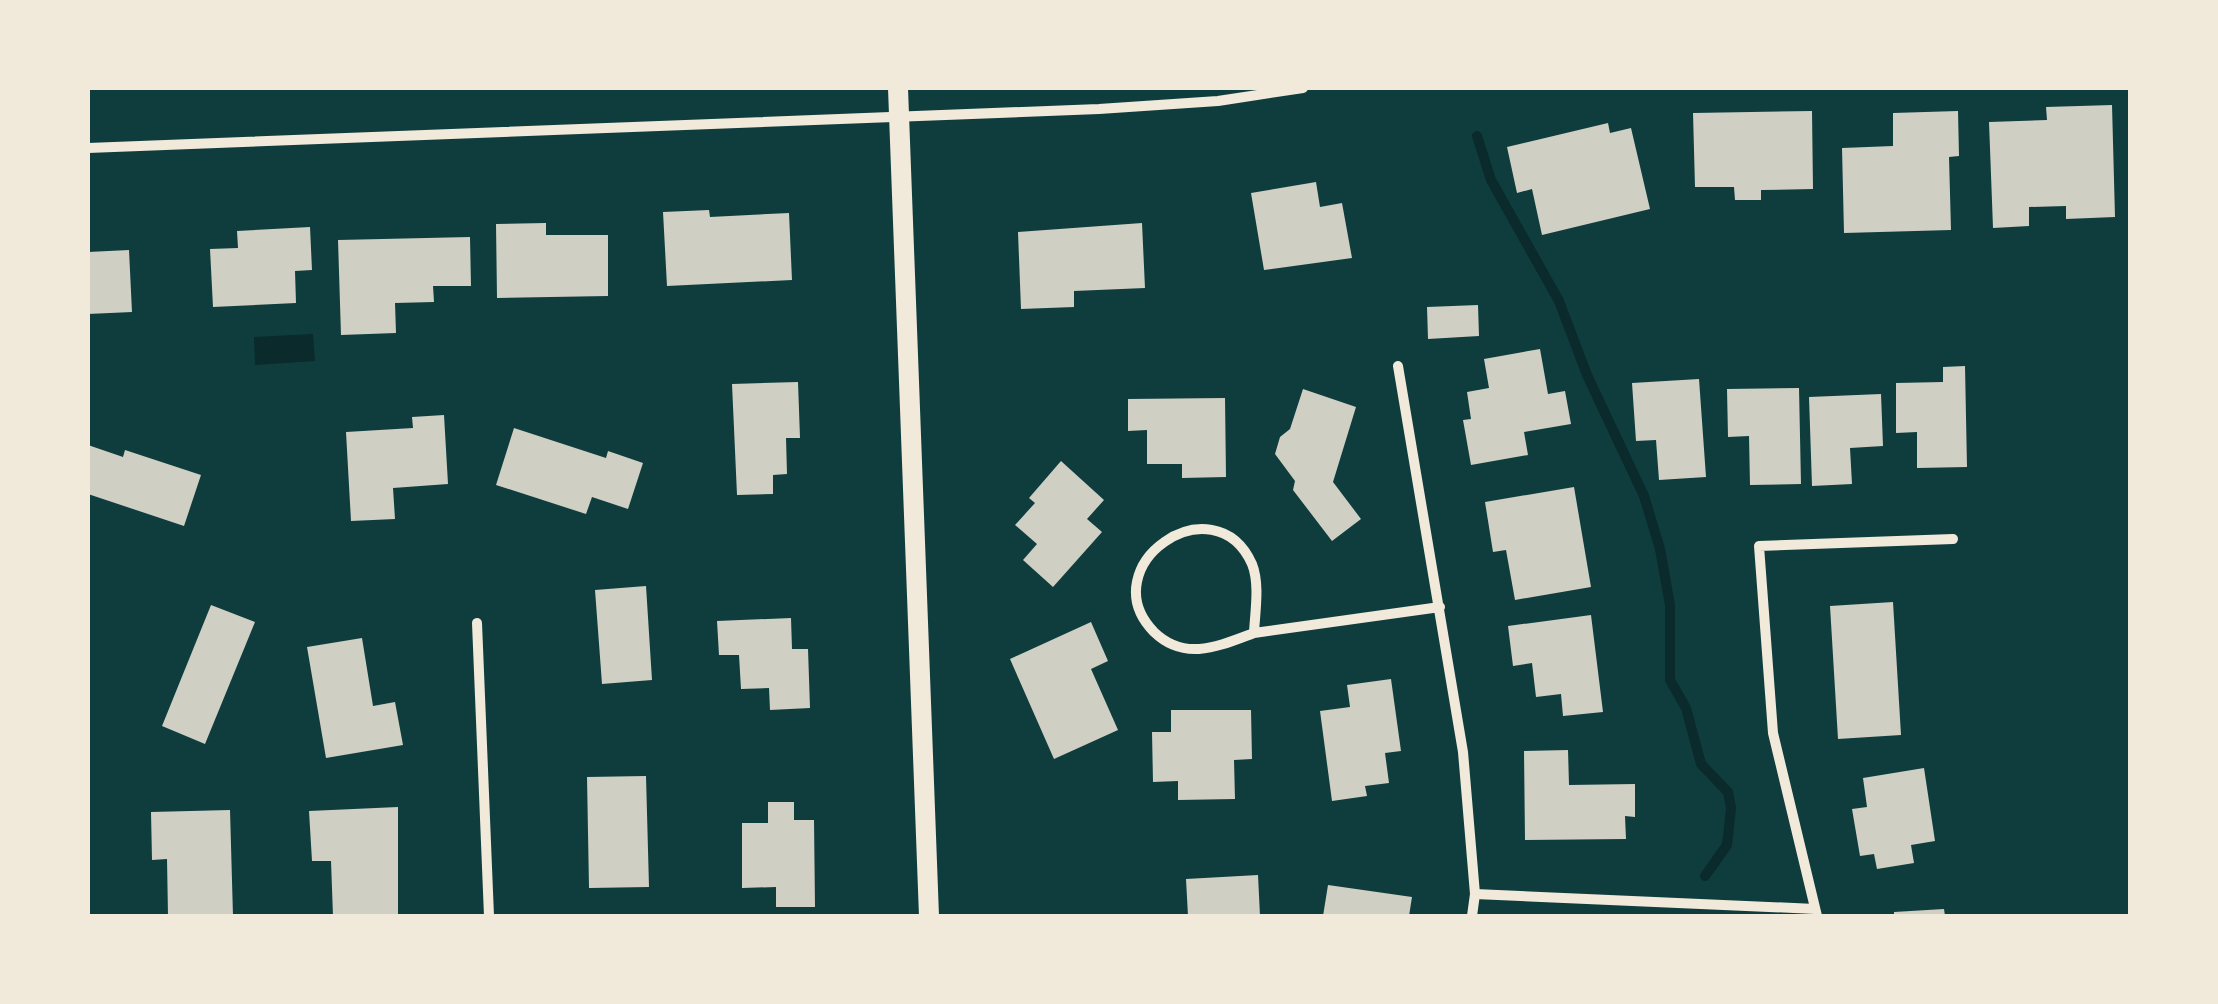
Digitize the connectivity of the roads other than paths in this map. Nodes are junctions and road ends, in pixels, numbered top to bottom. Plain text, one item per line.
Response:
1 (898, 88) edge
2 (1216, 88) edge
3 (1303, 88) edge
4 (1218, 101) junction
5 (899, 113) junction
6 (88, 148) edge
7 (1398, 366) dead end
8 (1953, 540) dead end
9 (1440, 607) junction
10 (477, 622) dead end
11 (1254, 633) junction
12 (1475, 894) junction
13 (1816, 913) edge
14 (488, 916) edge
15 (930, 916) edge
16 (1472, 916) edge

1 - 5 main road
2 - 4 street
3 - 4 street
4 - 5 street
5 - 6 street
5 - 15 main road
7 - 9 street
8 - 13 street
9 - 11 street
9 - 12 street
10 - 14 street
11 - 11 street
12 - 13 street
12 - 16 street

